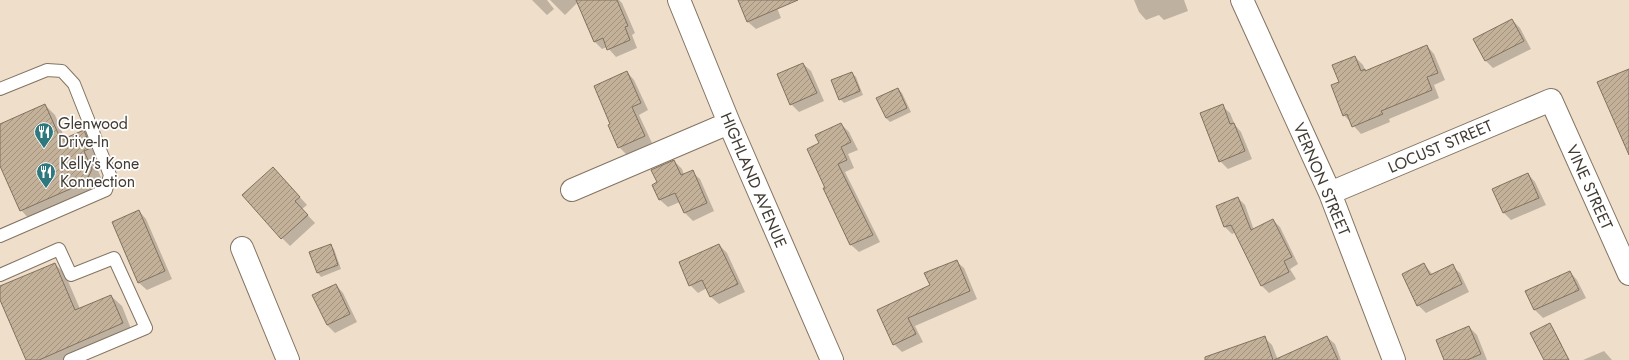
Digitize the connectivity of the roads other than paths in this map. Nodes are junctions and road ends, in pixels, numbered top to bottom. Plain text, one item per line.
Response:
1 (679, 0) edge
2 (1242, 0) edge
3 (0, 89) edge
4 (1551, 100) joint
5 (729, 123) junction
6 (572, 190) dead end
7 (1330, 193) junction
8 (0, 236) edge
9 (242, 248) dead end
10 (1629, 274) edge
11 (0, 275) edge
12 (70, 360) edge
13 (288, 360) edge
14 (832, 360) edge
15 (1394, 360) edge

1 - 5 street, HIGHLAND AVENUE
2 - 7 street, VERNON STREET
3 - 8 lane
4 - 7 street, LOCUST STREET
4 - 10 street, VINE STREET
5 - 6 street
5 - 14 street, HIGHLAND AVENUE
7 - 15 street, VERNON STREET
9 - 13 street
11 - 12 lane

